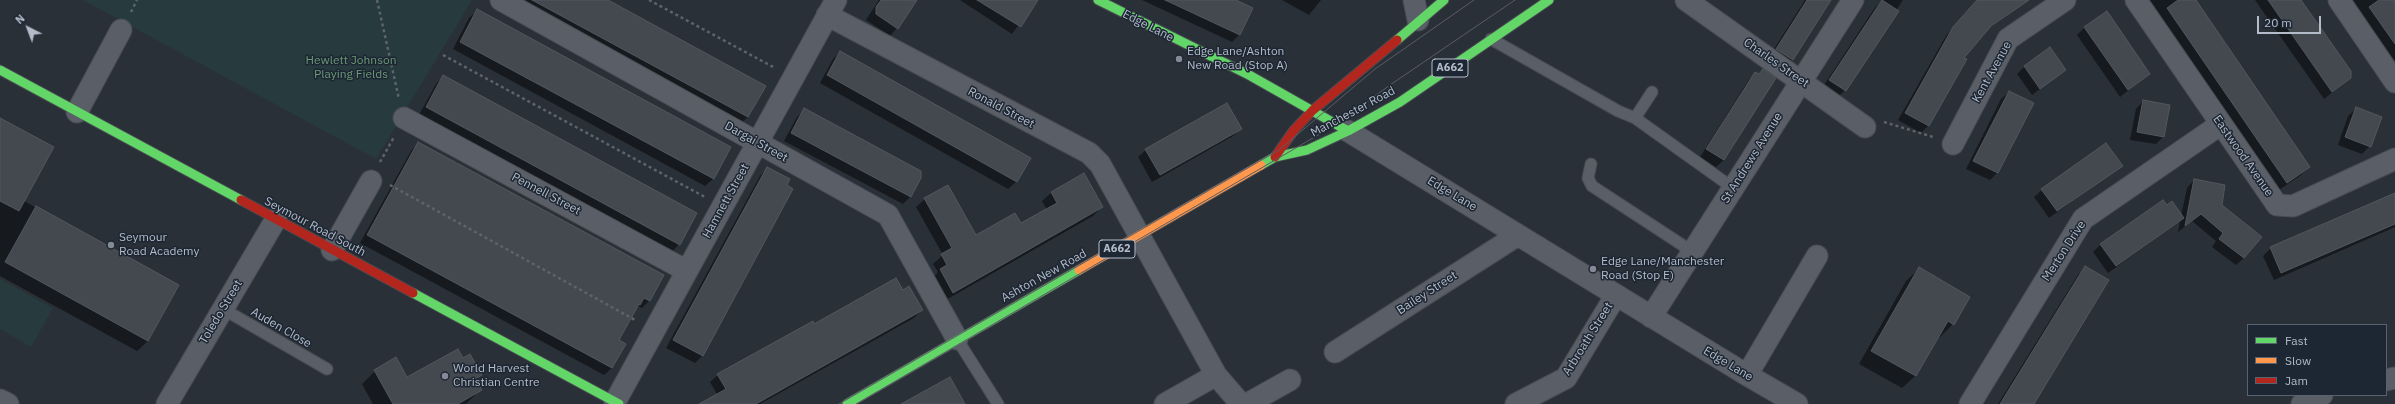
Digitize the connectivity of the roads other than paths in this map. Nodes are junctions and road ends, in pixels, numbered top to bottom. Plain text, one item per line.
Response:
1 (501, 0) edge
2 (1098, 0) edge
3 (1414, 0) edge
4 (1444, 0) edge
5 (1548, 0) edge
6 (1686, 0) edge
7 (1853, 0) edge
8 (2065, 0) edge
9 (2136, 0) edge
10 (2339, 0) edge
11 (831, 8) edge
12 (1418, 20) junction
13 (121, 30) dead end
14 (1491, 39) junction
15 (0, 70) edge
16 (1802, 80) junction
17 (2395, 82) edge
18 (1652, 92) dead end
19 (1313, 110) junction
20 (77, 112) junction
21 (404, 118) road end
22 (1635, 118) junction
23 (2221, 124) junction
24 (1865, 127) road end
25 (1348, 131) junction
26 (758, 142) junction
27 (1953, 144) road end
28 (1274, 156) junction
29 (2395, 159) edge
30 (1591, 164) dead end
31 (372, 179) road end
32 (1733, 188) junction
33 (276, 219) junction
34 (1518, 235) junction
35 (1141, 236) junction
36 (332, 250) junction
37 (1692, 252) junction
38 (1818, 256) dead end
39 (688, 270) junction
40 (1616, 295) junction
41 (222, 309) junction
42 (1651, 317) junction
43 (958, 339) junction
44 (1335, 352) dead end
45 (327, 369) dead end
46 (1747, 375) junction
47 (1216, 376) junction
48 (1290, 380) dead end
49 (2320, 396) edge
50 (0, 400) edge
51 (1788, 402) edge
52 (617, 403) edge
53 (8, 404) edge
54 (167, 404) edge
55 (847, 404) edge
56 (998, 404) edge
57 (1165, 404) edge
58 (1240, 404) edge
59 (1247, 404) edge
60 (1516, 404) edge
61 (1970, 404) edge
62 (2302, 404) edge

1 - 26 street, Dargai Street
2 - 19 main road, Edge Lane
3 - 12 street
4 - 12 main road, Manchester Road / A662
5 - 14 main road, Manchester Road / A662
6 - 16 street, Charles Street
7 - 16 street, St Andrews Avenue
8 - 27 street, Kent Avenue
9 - 23 street, Eastwood Avenue
10 - 17 street
11 - 26 street, Hamnett Street
11 - 35 street, Ronald Street
12 - 19 main road, Manchester Road / A662
13 - 20 street
14 - 22 lane
14 - 25 main road, Manchester Road / A662
15 - 20 main road, Seymour Road South
16 - 24 street, Charles Street
16 - 32 street, St Andrews Avenue
18 - 22 lane
19 - 25 main road, Edge Lane
19 - 28 main road, Manchester Road / A662
20 - 33 main road, Seymour Road South
21 - 39 street, Pennell Street
22 - 32 lane
23 - 29 street, Eastwood Avenue
23 - 61 street, Merton Drive
25 - 28 main road, Manchester Road / A662
25 - 34 street, Edge Lane
26 - 39 street, Hamnett Street
26 - 43 street, Dargai Street
28 - 35 main road, Ashton New Road / A662
30 - 37 lane
31 - 36 street
32 - 37 street, St Andrews Avenue
33 - 36 main road, Seymour Road South
33 - 41 street, Toledo Street
34 - 40 street, Edge Lane
34 - 44 street, Bailey Street
35 - 43 main road, Ashton New Road / A662
35 - 47 street, Ronald Street
36 - 52 main road, Seymour Road South
37 - 42 street, St Andrews Avenue
38 - 46 street
39 - 52 street, Hamnett Street
40 - 42 street, Edge Lane
40 - 60 street, Arbroath Street
41 - 45 lane, Auden Close
41 - 54 street, Toledo Street
42 - 46 street, Edge Lane
43 - 55 main road, Ashton New Road / A662
43 - 56 lane
46 - 51 street, Edge Lane
47 - 57 street
47 - 58 street, Ronald Street
48 - 59 street
49 - 62 street
50 - 53 street

